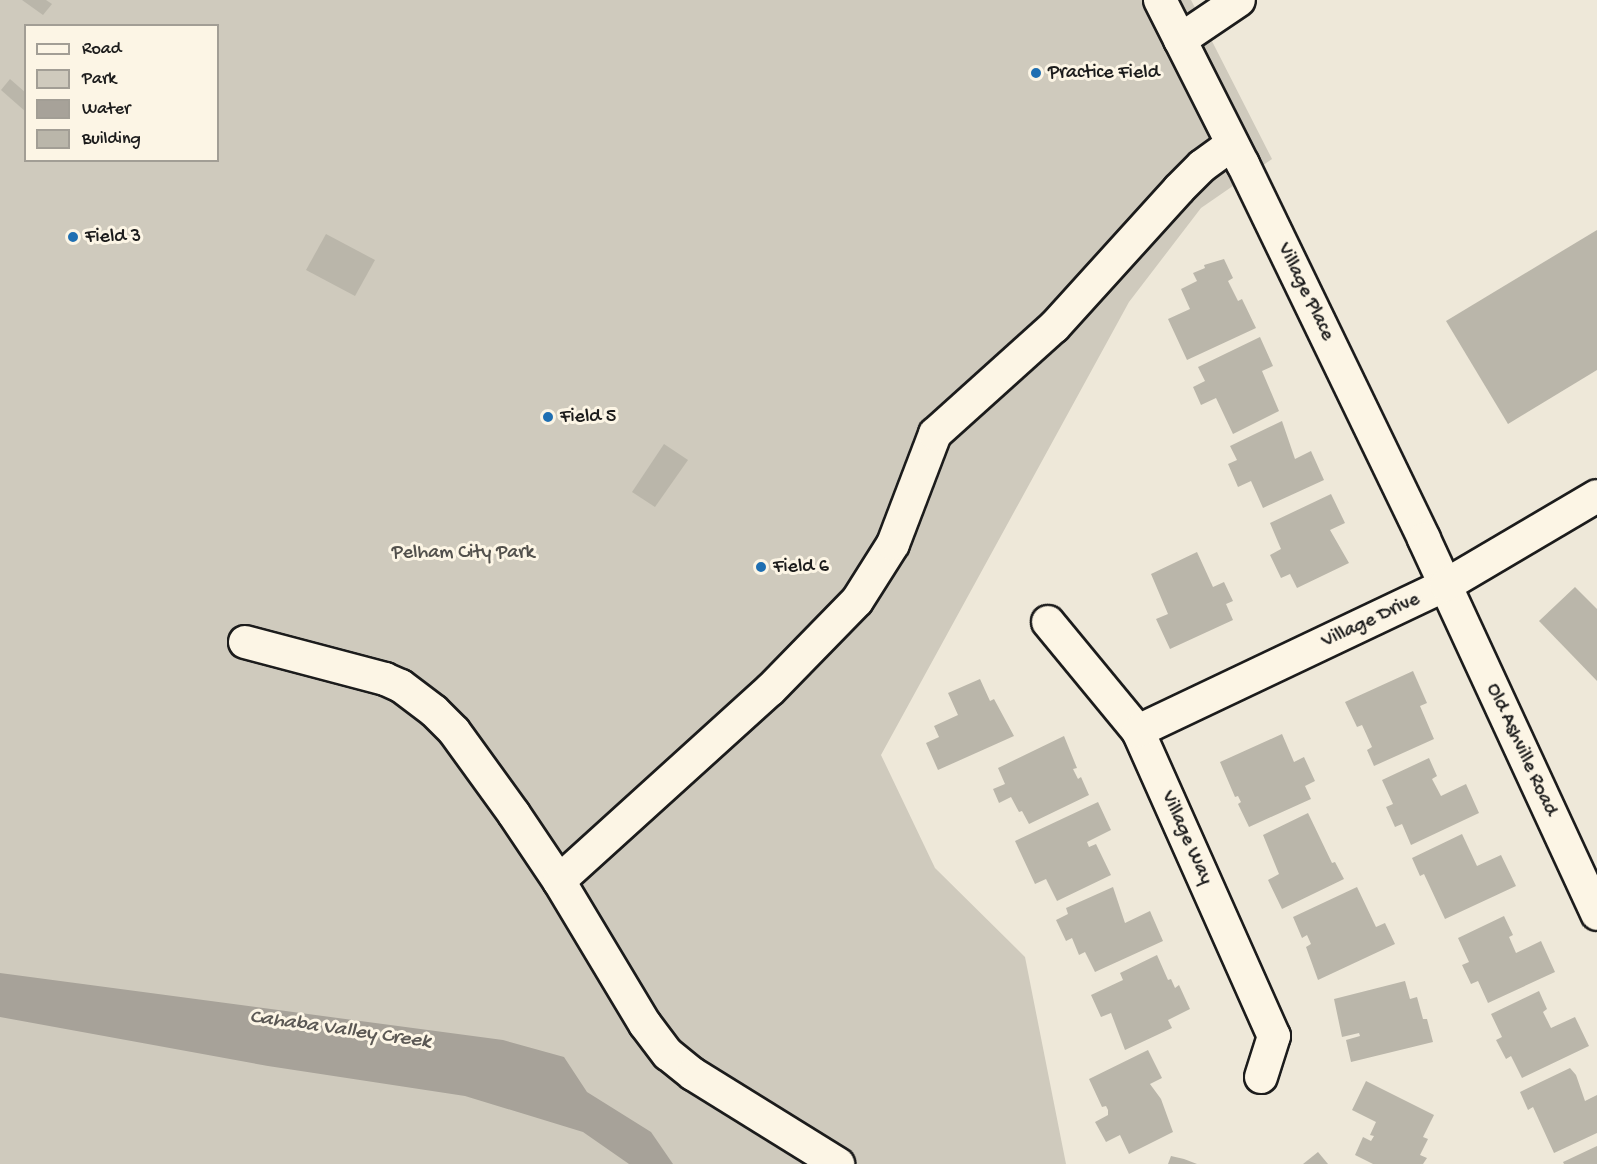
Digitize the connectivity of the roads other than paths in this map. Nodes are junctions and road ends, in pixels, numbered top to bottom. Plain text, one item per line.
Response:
1 (1160, 0) edge
2 (1239, 0) edge
3 (1180, 40) junction
4 (1232, 144) junction
5 (1597, 496) edge
6 (1446, 585) junction
7 (1048, 622) dead end
8 (245, 642) dead end
9 (1138, 731) junction
10 (559, 881) junction
11 (1597, 914) edge
12 (1261, 1077) dead end
13 (838, 1164) edge

1 - 3 street, Village Place
2 - 3 street
3 - 4 street, Village Place
4 - 6 street, Village Place
4 - 10 street
5 - 6 street, Village Drive
6 - 9 street, Village Drive
6 - 11 street, Old Ashville Road
7 - 9 street, Village Way
8 - 10 street
9 - 12 street, Village Way
10 - 13 street

